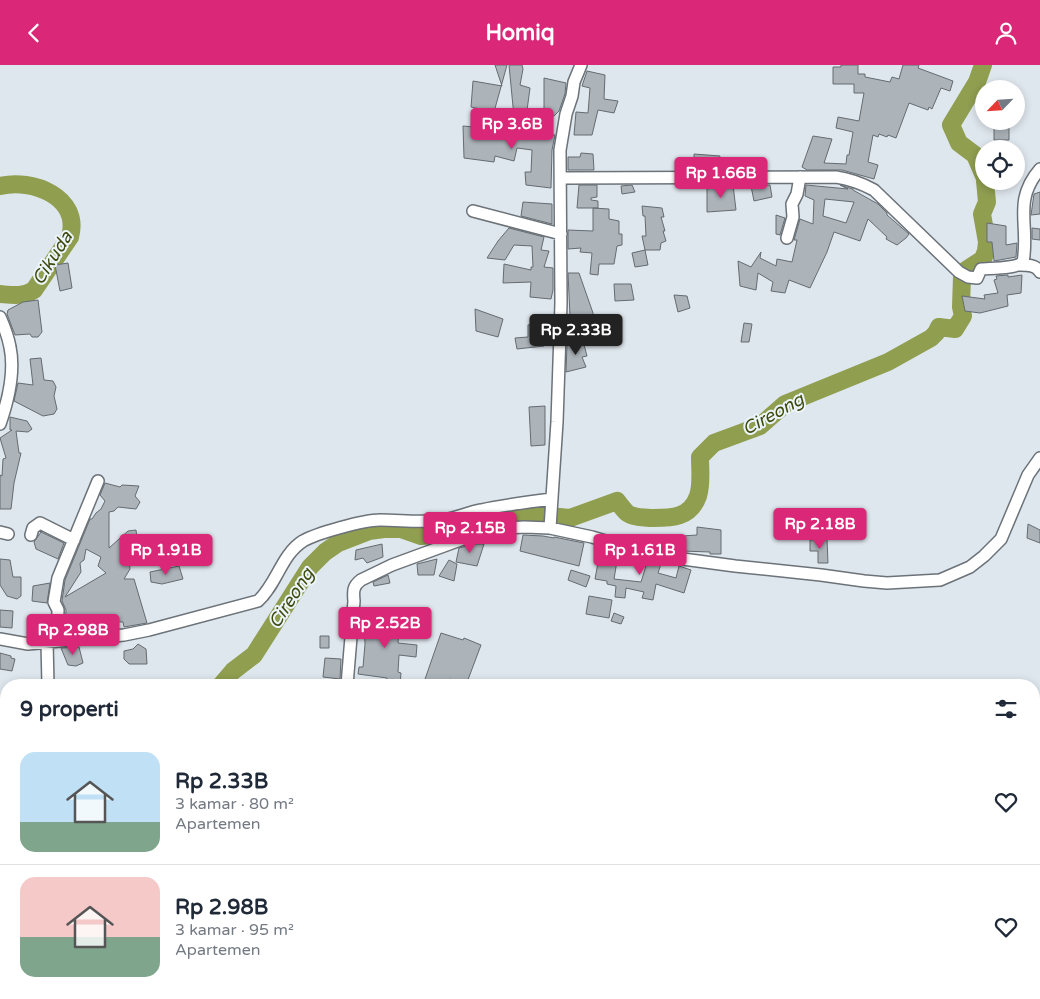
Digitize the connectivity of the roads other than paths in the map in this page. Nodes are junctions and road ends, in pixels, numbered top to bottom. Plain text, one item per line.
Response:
1 (580, 65) edge
2 (1040, 169) edge
3 (800, 177) junction
4 (562, 178) junction
5 (473, 211) dead end
6 (560, 234) junction
7 (788, 238) dead end
8 (1020, 265) junction
9 (1040, 272) edge
10 (0, 317) edge
11 (0, 424) edge
12 (1040, 458) edge
13 (98, 481) dead end
14 (552, 501) junction
15 (550, 524) junction
16 (31, 535) dead end
17 (74, 540) junction
18 (0, 639) edge
19 (52, 641) junction
20 (49, 679) edge
21 (348, 679) edge

1 - 4 street
2 - 8 street
3 - 4 street
3 - 7 street
3 - 8 street
4 - 6 street
5 - 6 street
6 - 14 street
8 - 9 street
10 - 11 street
12 - 15 street
13 - 17 street
14 - 15 street
14 - 19 street
15 - 21 street
16 - 17 street
17 - 19 street
18 - 19 street
19 - 20 street

